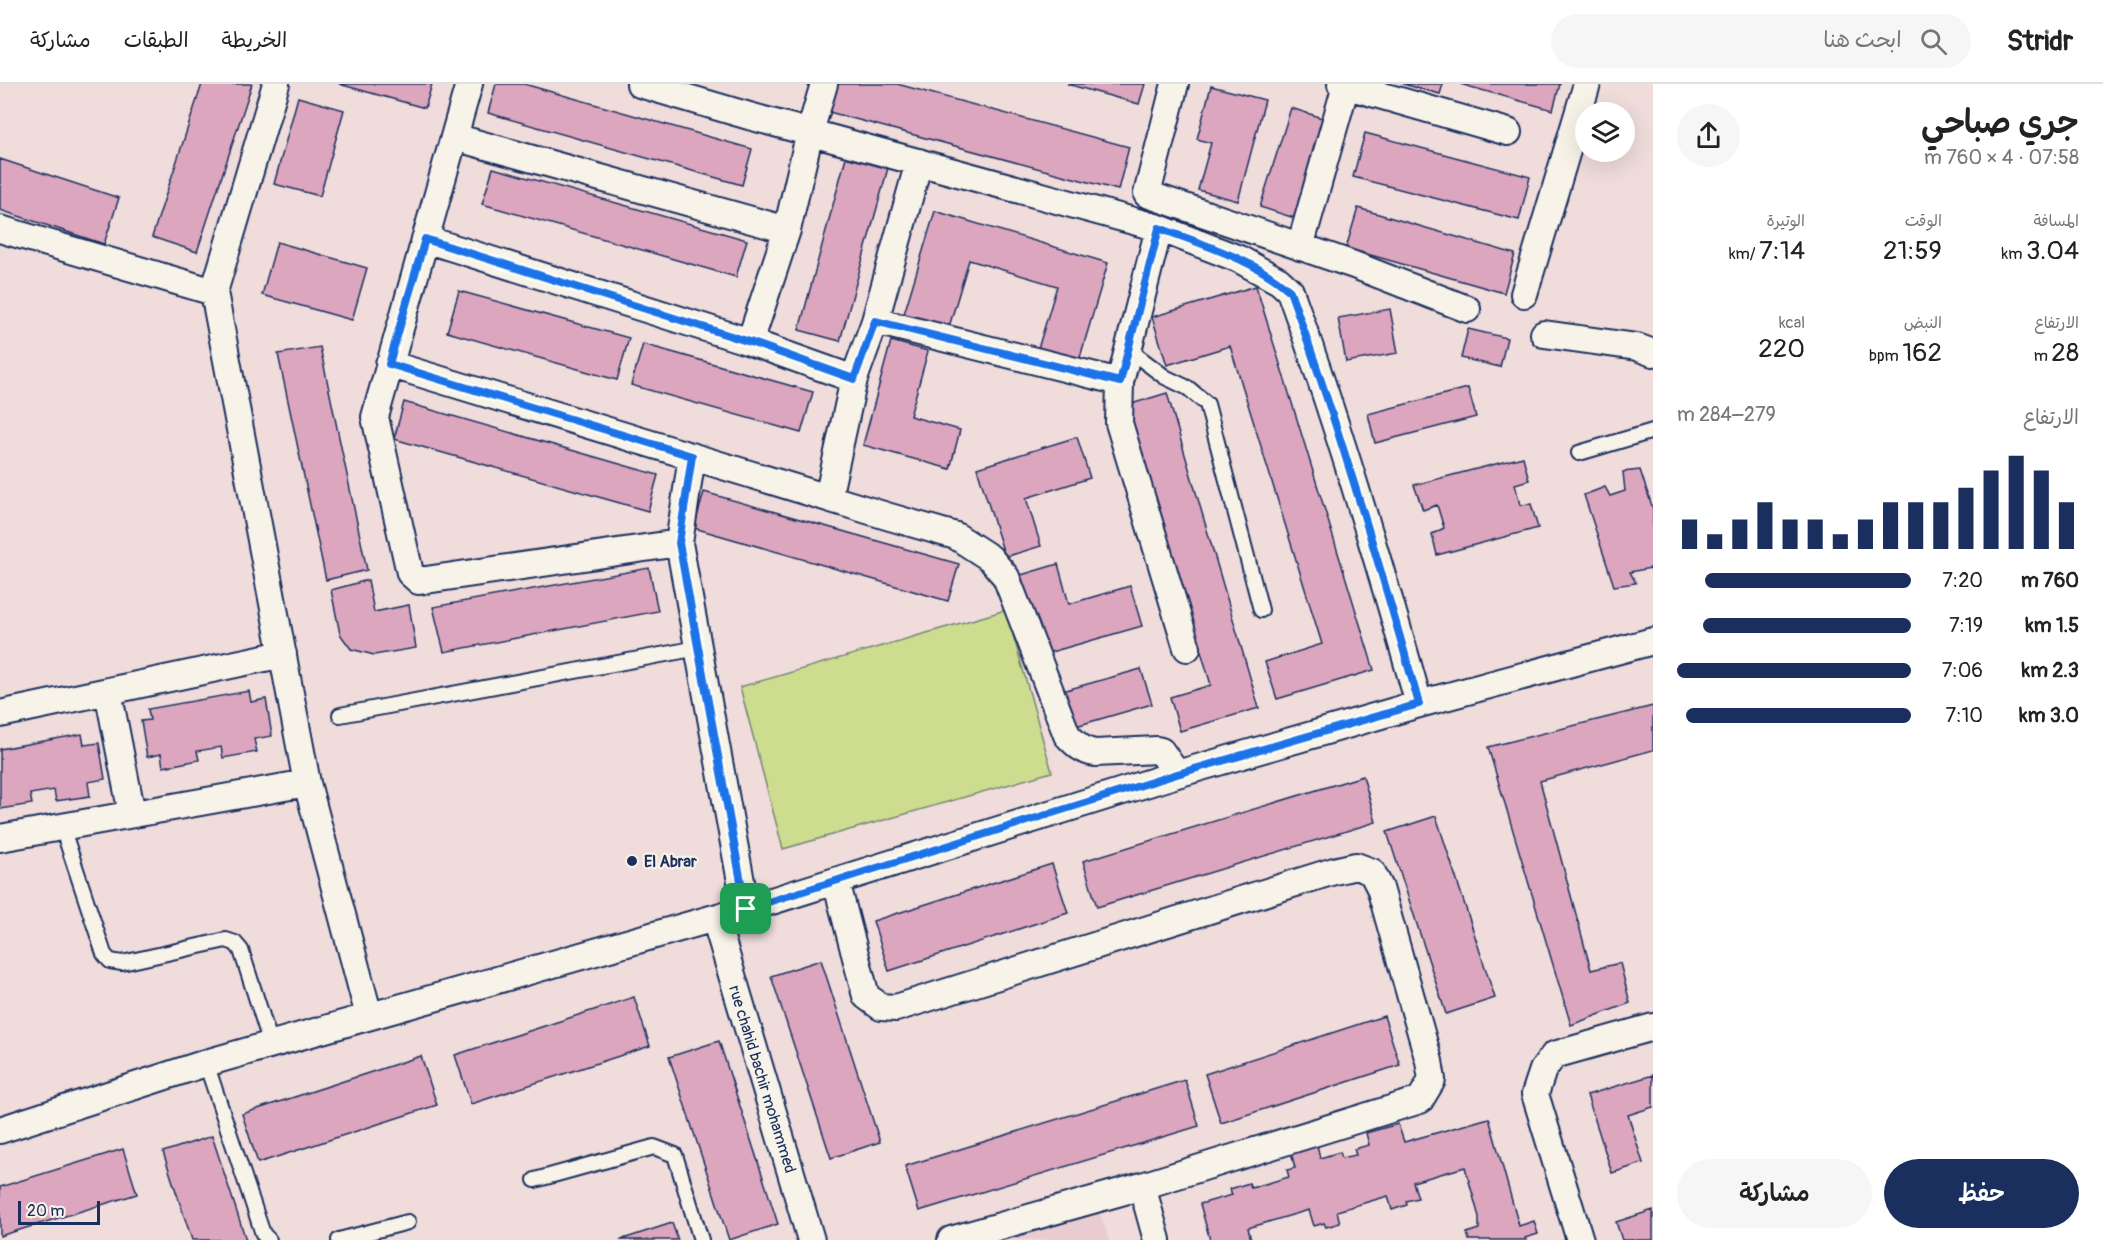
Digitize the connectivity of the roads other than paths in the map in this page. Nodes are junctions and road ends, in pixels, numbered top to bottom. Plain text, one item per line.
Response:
1 (276, 84) edge
2 (469, 84) edge
3 (640, 84) edge
4 (824, 84) edge
5 (1175, 84) edge
6 (1587, 84) edge
7 (1344, 85) edge
8 (810, 132) junction
9 (1508, 132) dead end
10 (454, 137) junction
11 (919, 162) junction
12 (1159, 228) junction
13 (0, 229) edge
14 (787, 230) junction
15 (425, 239) junction
16 (1300, 247) junction
17 (214, 292) junction
18 (1524, 294) dead end
19 (1467, 309) dead end
20 (875, 321) junction
21 (1544, 334) dead end
22 (750, 342) junction
23 (1128, 348) junction
24 (1653, 353) edge
25 (389, 364) junction
26 (854, 379) junction
27 (1120, 382) junction
28 (1653, 431) edge
29 (1579, 453) dead end
30 (692, 456) junction
31 (828, 498) junction
32 (679, 543) junction
33 (1261, 610) dead end
34 (1653, 641) edge
35 (698, 648) junction
36 (1187, 648) dead end
37 (283, 654) junction
38 (108, 691) junction
39 (1419, 704) junction
40 (0, 714) edge
41 (340, 715) dead end
42 (1177, 774) junction
43 (307, 783) junction
44 (132, 814) junction
45 (62, 827) junction
46 (0, 838) edge
47 (836, 881) junction
48 (746, 909) junction
49 (715, 918) junction
50 (369, 1016) junction
51 (1653, 1027) edge
52 (271, 1044) junction
53 (206, 1063) junction
54 (0, 1130) edge
55 (535, 1180) dead end
56 (1142, 1186) junction
57 (408, 1222) dead end
58 (269, 1240) edge
59 (339, 1240) edge
60 (701, 1240) edge
61 (812, 1240) edge
62 (951, 1240) edge
63 (1157, 1240) edge
64 (1580, 1240) edge

1 - 17 street
2 - 10 street
3 - 8 street
4 - 8 street
5 - 16 street
6 - 18 street
7 - 9 street
7 - 16 street
8 - 11 street
8 - 14 street
10 - 14 street
10 - 15 street
11 - 12 street
11 - 20 street
12 - 23 street
12 - 39 street
13 - 17 street
14 - 22 street
15 - 22 street
15 - 25 street
16 - 19 street
17 - 37 street
20 - 26 street
20 - 27 street
21 - 24 street
22 - 26 street
23 - 27 street
23 - 33 lane
25 - 30 street
25 - 32 street
26 - 31 street
27 - 36 street
28 - 29 lane
30 - 31 street
30 - 32 street
31 - 42 street
32 - 35 street
34 - 39 street
35 - 41 lane
35 - 48 street
37 - 38 street
37 - 43 street
38 - 40 street
38 - 44 street
39 - 42 street
42 - 47 street
43 - 44 street
43 - 50 street
44 - 45 street
45 - 46 street
45 - 52 lane
47 - 48 street
47 - 56 street
48 - 49 street
49 - 50 street
49 - 61 street, rue chahid bachir mohammed
50 - 52 street
51 - 64 street
52 - 53 street
53 - 54 street
53 - 58 lane
55 - 60 lane
56 - 62 street
56 - 63 street
57 - 59 lane

